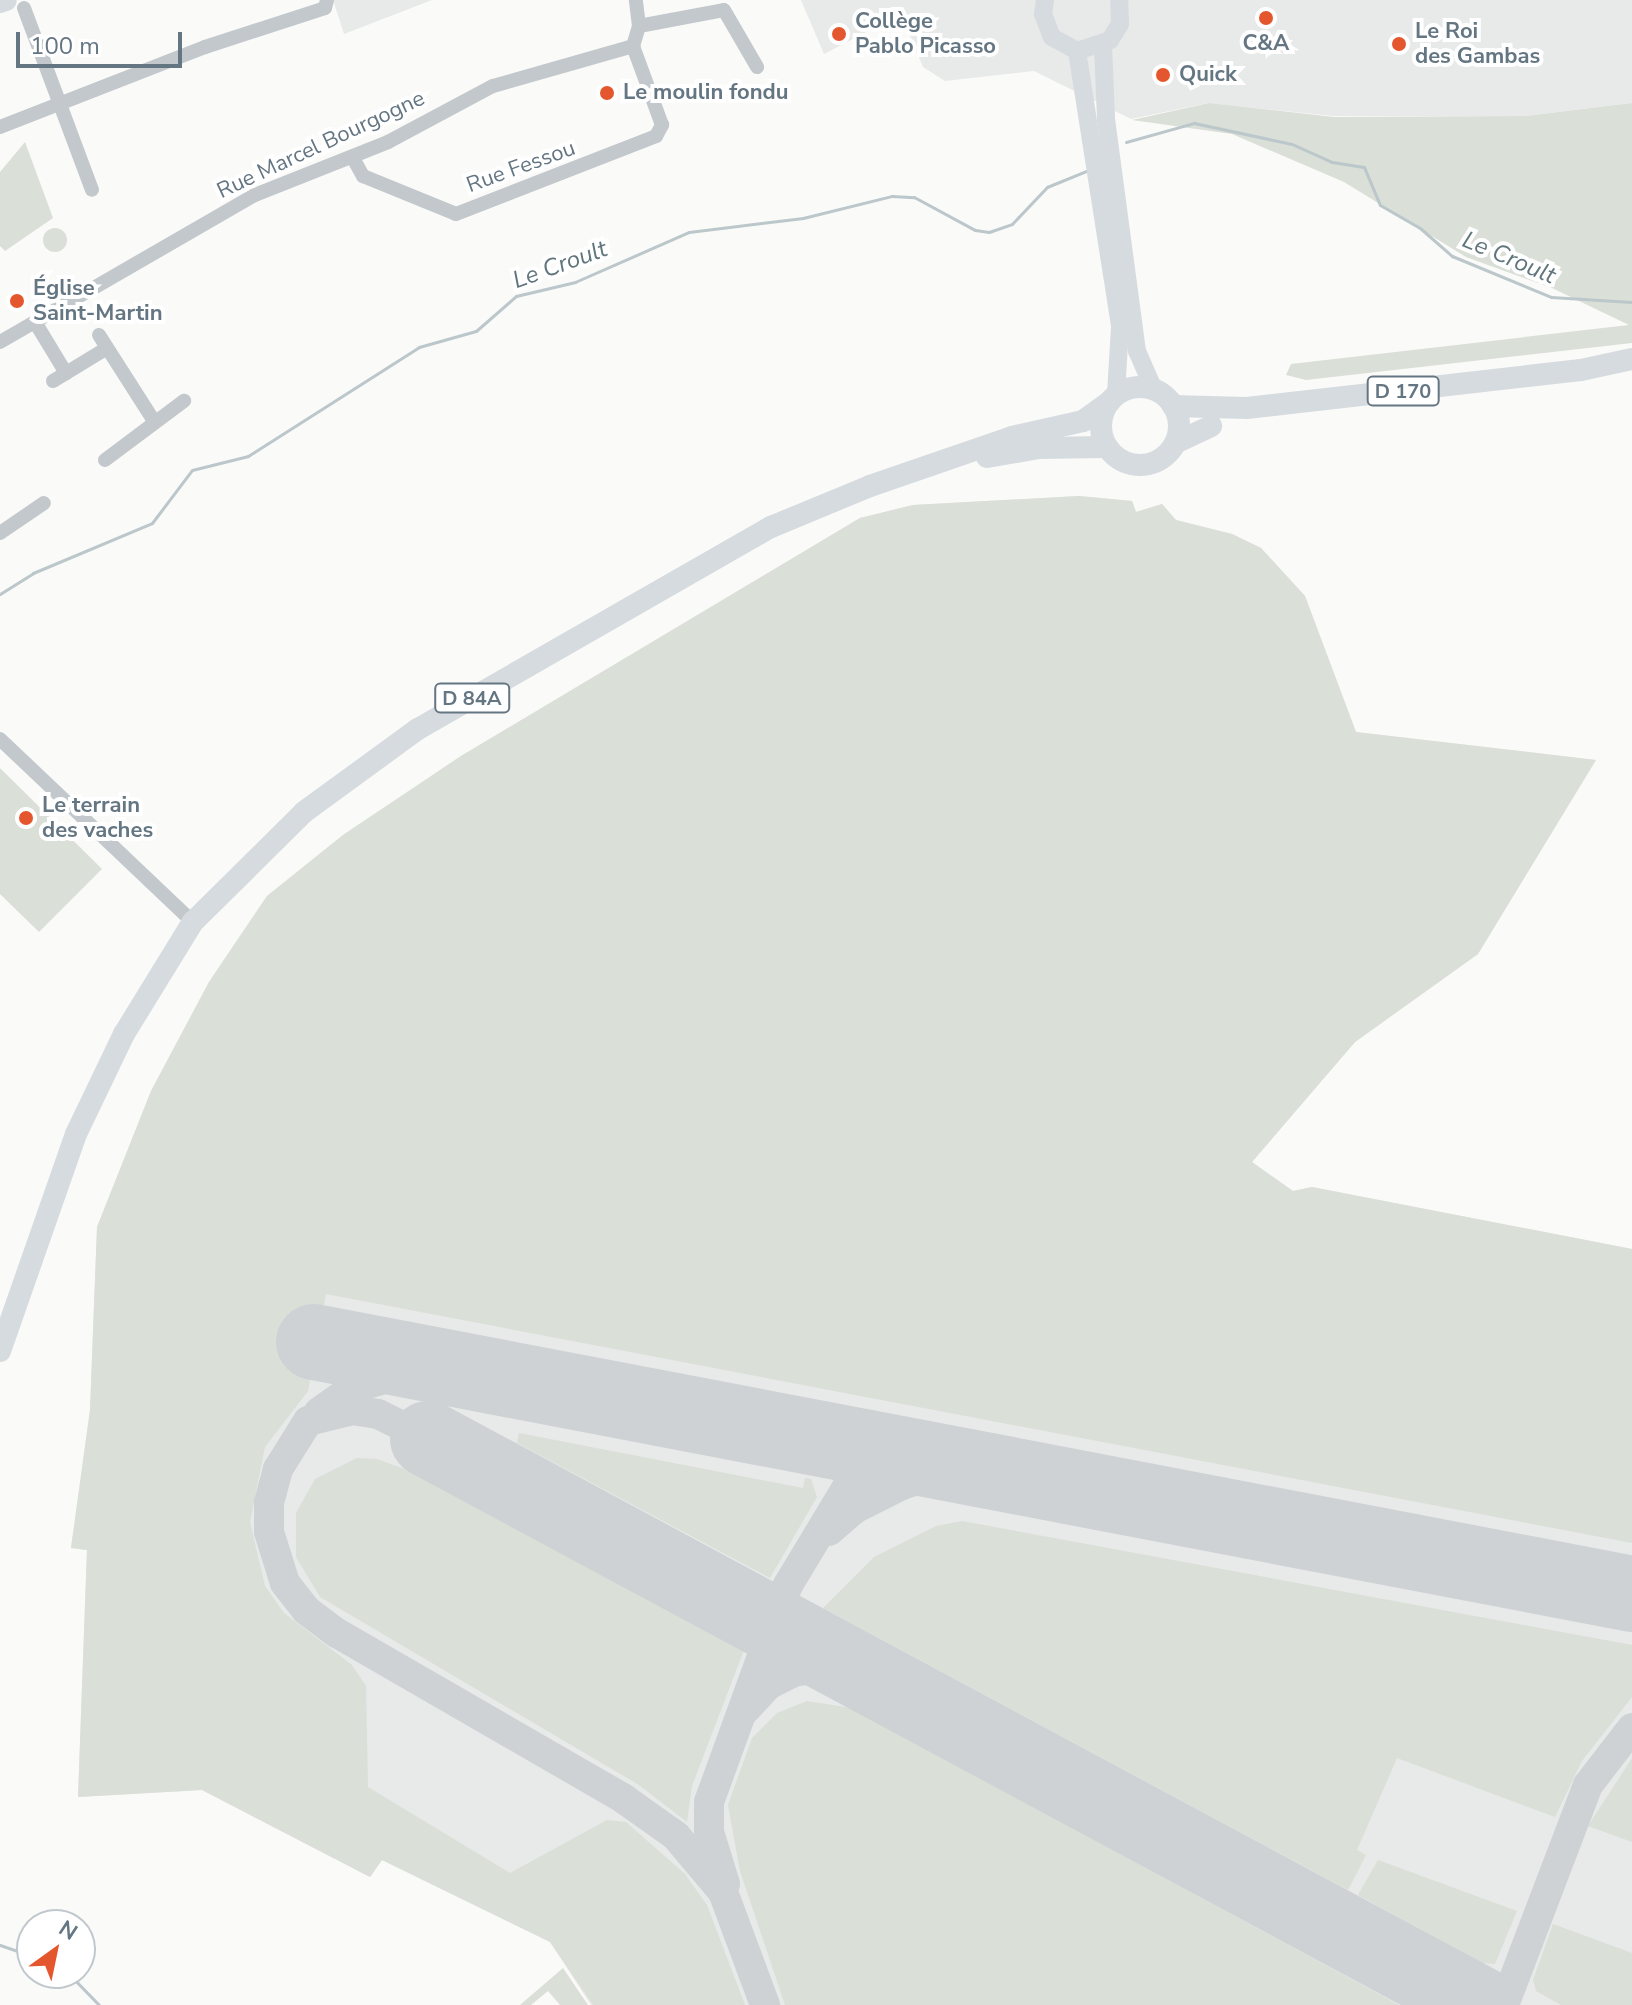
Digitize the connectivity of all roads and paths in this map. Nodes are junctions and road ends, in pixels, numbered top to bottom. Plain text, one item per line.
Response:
1 (327, 0) edge
2 (636, 0) edge
3 (1045, 0) edge
4 (1119, 0) edge
5 (0, 2) edge
6 (15, 4) edge
7 (639, 26) junction
8 (633, 46) junction
9 (1103, 46) junction
10 (1077, 51) junction
11 (757, 67) dead end
12 (59, 104) junction
13 (0, 127) edge
14 (353, 158) junction
15 (92, 190) dead end
16 (35, 322) junction
17 (0, 342) edge
18 (1632, 359) edge
19 (1632, 374) edge
20 (1154, 390) junction
21 (1112, 399) junction
22 (184, 401) dead end
23 (1173, 406) junction
24 (154, 421) junction
25 (1175, 443) junction
26 (1107, 447) junction
27 (105, 460) dead end
28 (926, 468) junction
29 (44, 503) dead end
30 (0, 533) edge
31 (0, 739) edge
32 (229, 886) junction
33 (193, 922) junction
34 (163, 969) junction
35 (0, 1351) edge

1 - 12 street
2 - 7 street
3 - 10 main road
4 - 9 main road
5 - 6 main road
6 - 12 street
7 - 8 street
7 - 11 street
8 - 14 street, Rue Marcel Bourgogne
8 - 14 street, Rue Fessou
9 - 10 main road
9 - 20 main road
10 - 21 main road
12 - 13 street
12 - 15 street
14 - 16 street, Rue Marcel Bourgogne
16 - 17 street, Rue Marcel Bourgogne
16 - 24 street
18 - 23 main road, D 170
19 - 25 main road, D 170
20 - 21 main road
20 - 23 main road
21 - 26 main road
21 - 28 main road, D 84A
22 - 24 street
23 - 25 main road
24 - 27 street
25 - 26 main road
26 - 28 main road, D 84A
28 - 32 main road, D 84A
29 - 30 street
31 - 33 street
32 - 33 main road, D 84A
32 - 34 main road, D 84A
33 - 34 main road, D 84A
34 - 35 main road, D 84A

